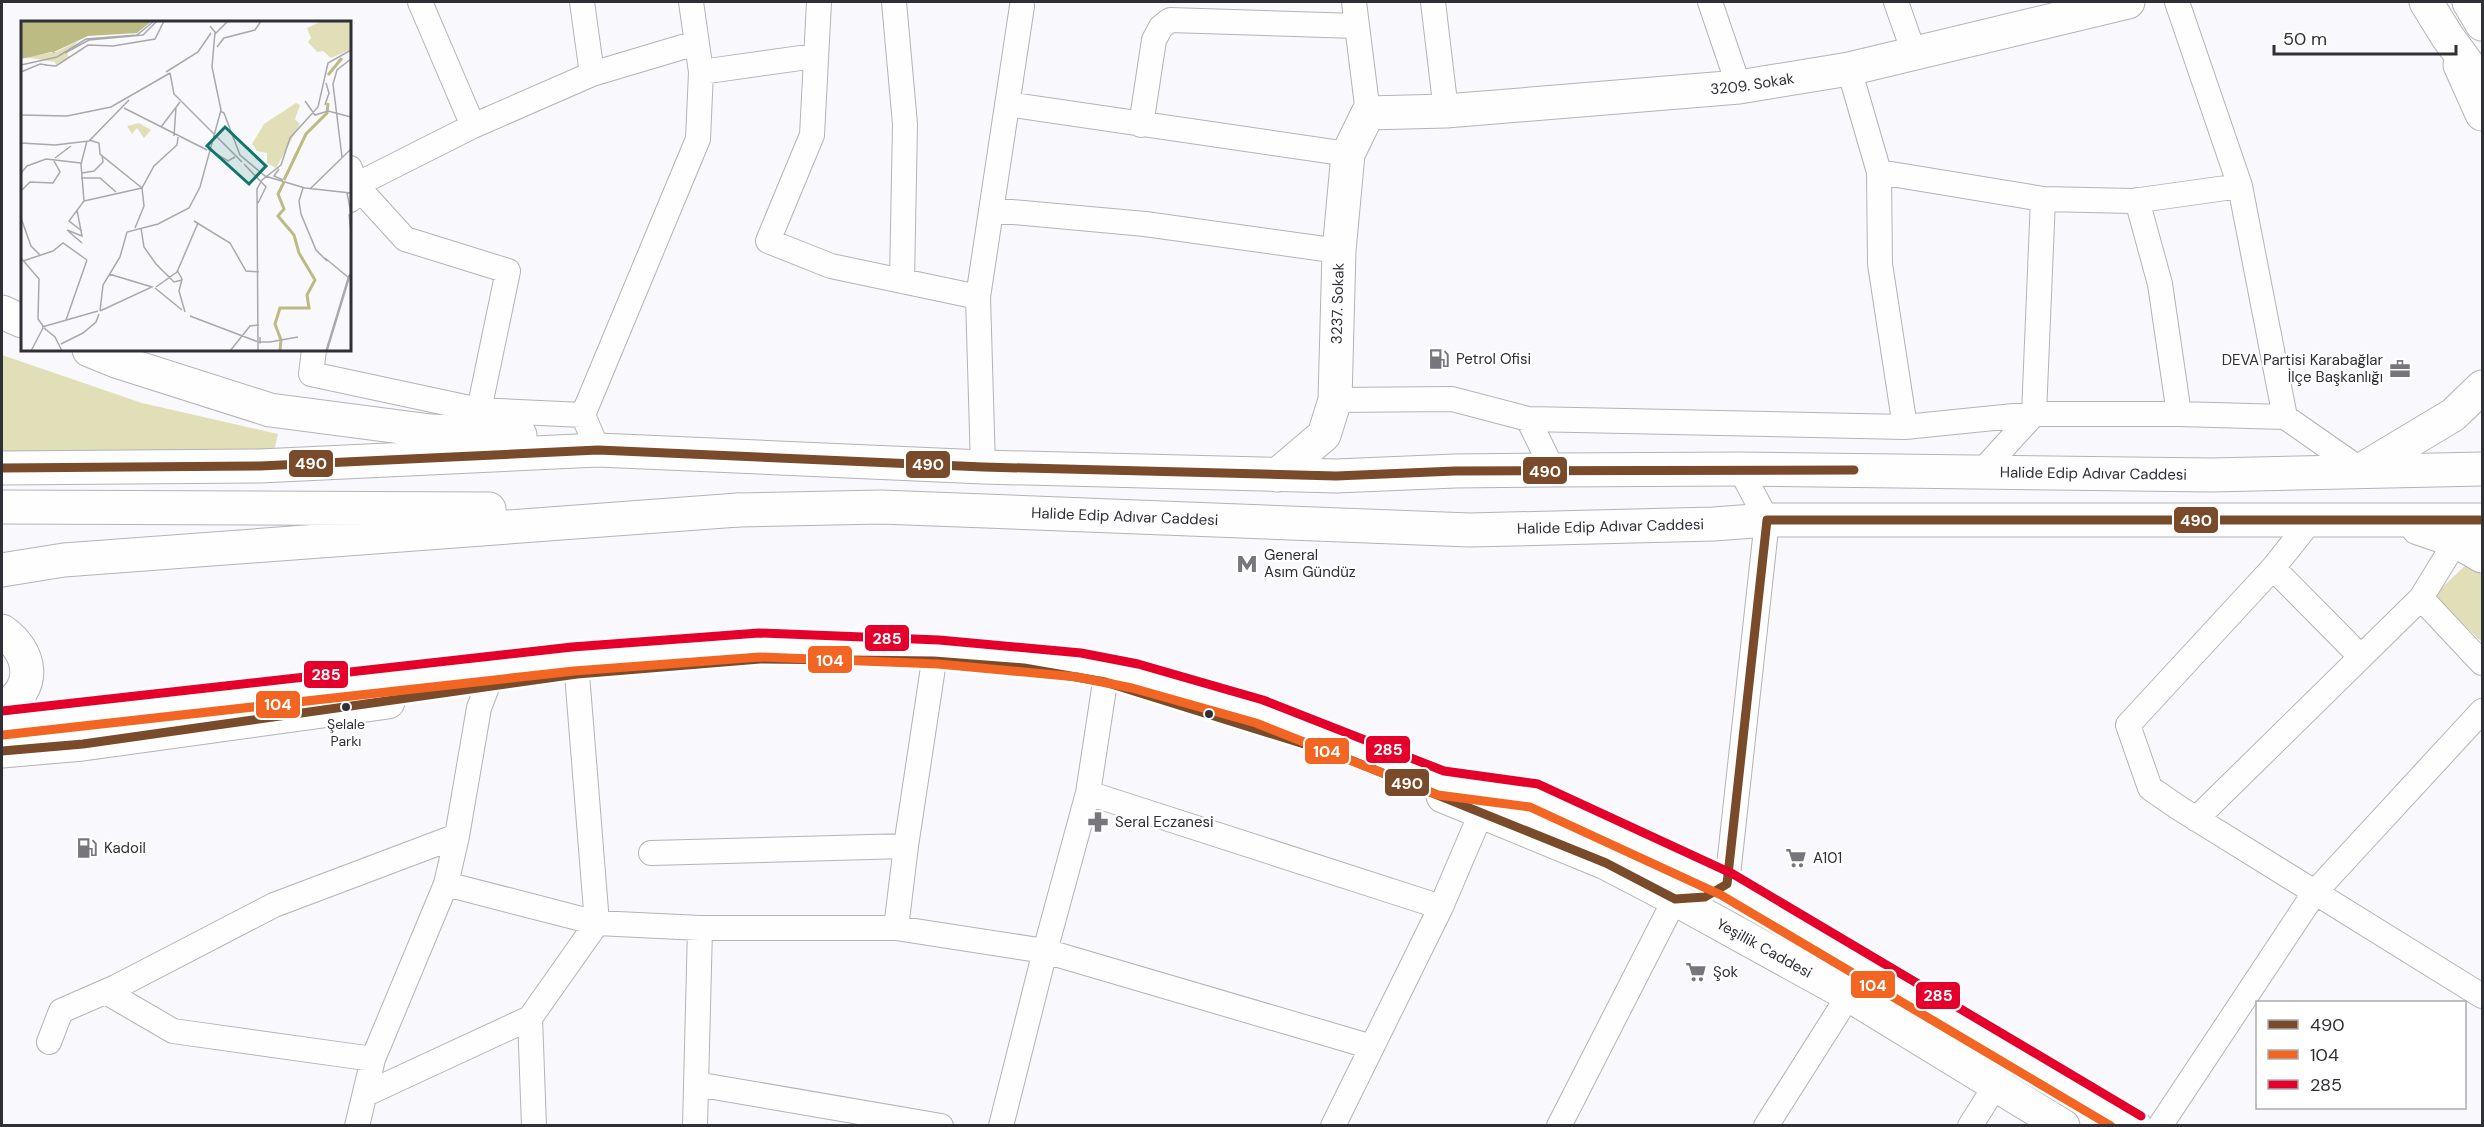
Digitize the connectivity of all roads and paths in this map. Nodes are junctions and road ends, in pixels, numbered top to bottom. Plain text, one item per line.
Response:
1 (420, 2) edge
2 (582, 2) edge
3 (691, 2) edge
4 (819, 2) edge
5 (894, 2) edge
6 (1354, 2) edge
7 (1433, 2) edge
8 (1710, 2) edge
9 (1896, 2) edge
10 (2128, 2) edge
11 (2177, 2) edge
12 (2426, 2) edge
13 (2444, 2) edge
14 (2469, 2) edge
15 (1022, 6) dead end
16 (1233, 12) edge
17 (2482, 24) edge
18 (1356, 26) junction
19 (2447, 36) junction
20 (696, 43) junction
21 (1914, 53) junction
22 (815, 56) junction
23 (1849, 69) junction
24 (701, 72) junction
25 (592, 74) junction
26 (2482, 84) edge
27 (1739, 87) junction
28 (1006, 104) junction
29 (1446, 111) junction
30 (1368, 113) junction
31 (2482, 114) edge
32 (1142, 125) junction
33 (473, 126) junction
34 (1348, 154) junction
35 (1879, 172) junction
36 (352, 184) edge
37 (2240, 186) junction
38 (2043, 199) junction
39 (2137, 200) junction
40 (991, 210) junction
41 (1340, 251) junction
42 (902, 281) junction
43 (978, 297) junction
44 (2, 312) edge
45 (21, 321) edge
46 (91, 351) edge
47 (314, 351) edge
48 (2482, 387) edge
49 (1335, 400) junction
50 (479, 410) junction
51 (2034, 414) junction
52 (2179, 414) junction
53 (583, 415) junction
54 (2285, 417) junction
55 (1528, 419) junction
56 (1905, 427) junction
57 (598, 450) junction
58 (983, 467) junction
59 (2, 468) edge
60 (1740, 469) junction
61 (2482, 469) edge
62 (1553, 470) junction
63 (2361, 470) junction
64 (1981, 472) junction
65 (1277, 475) junction
66 (2, 507) edge
67 (738, 510) junction
68 (2312, 519) junction
69 (1767, 520) junction
70 (2482, 520) edge
71 (2397, 521) junction
72 (2469, 549) edge
73 (2273, 568) junction
74 (2, 570) edge
75 (2421, 598) junction
76 (2, 631) edge
77 (2361, 657) junction
78 (934, 661) junction
79 (2482, 663) edge
80 (577, 674) junction
81 (1105, 682) junction
82 (487, 687) junction
83 (2, 708) edge
84 (2482, 711) edge
85 (2, 723) edge
86 (2, 751) edge
87 (1088, 793) junction
88 (1482, 811) junction
89 (2196, 819) junction
90 (457, 836) junction
91 (906, 846) junction
92 (651, 853) dead end
93 (446, 884) junction
94 (1727, 884) junction
95 (2314, 892) junction
96 (1675, 899) junction
97 (1441, 907) junction
98 (597, 923) junction
99 (700, 928) junction
100 (896, 928) junction
101 (1045, 951) junction
102 (106, 992) junction
103 (1848, 995) junction
104 (2482, 996) edge
105 (530, 1018) junction
106 (49, 1042) dead end
107 (1372, 1047) junction
108 (373, 1059) junction
109 (696, 1084) junction
110 (1996, 1085) junction
111 (366, 1094) junction
112 (357, 1125) edge
113 (534, 1125) edge
114 (695, 1125) edge
115 (941, 1125) edge
116 (1001, 1125) edge
117 (1333, 1125) edge
118 (1559, 1125) edge
119 (1766, 1125) edge
120 (1970, 1125) edge
121 (2063, 1125) edge
122 (2135, 1125) edge
123 (2160, 1125) edge

1 - 33 street
2 - 25 street
3 - 20 street
4 - 22 street
5 - 42 street
6 - 18 street
7 - 29 street
8 - 27 street
9 - 21 street
10 - 21 main road, 3209. Sokak
11 - 37 street
12 - 19 main road
13 - 19 main road
14 - 17 main road
15 - 28 street
16 - 18 street
16 - 32 street
18 - 30 street
19 - 26 main road
19 - 31 main road
20 - 24 street
20 - 25 street
21 - 23 main road, 3209. Sokak
22 - 24 street
22 - 42 street
23 - 27 main road, 3209. Sokak
23 - 35 street
24 - 53 street
25 - 33 street
27 - 29 main road, 3209. Sokak
28 - 32 street
28 - 40 street
29 - 30 main road, 3209. Sokak
30 - 34 main road, 3237. Sokak
32 - 34 street
33 - 36 street
34 - 41 main road, 3237. Sokak
35 - 38 street
35 - 56 street
36 - 50 street
37 - 39 street
37 - 54 street
38 - 39 street
38 - 51 street
39 - 52 street
40 - 41 street
40 - 43 street
41 - 49 main road, 3237. Sokak
42 - 43 street
43 - 58 street
44 - 45 main road
46 - 57 main road
47 - 50 street
48 - 63 main road
49 - 55 street
49 - 65 main road, 3237. Sokak
50 - 53 street
51 - 52 street
51 - 56 street
51 - 64 street
52 - 54 street
53 - 57 street
54 - 63 street
55 - 56 street
55 - 62 street
57 - 58 main road, Halide Edip Adıvar Caddesi
57 - 59 main road
58 - 65 main road, Halide Edip Adıvar Caddesi
60 - 62 main road, Halide Edip Adıvar Caddesi
60 - 64 main road, Halide Edip Adıvar Caddesi
60 - 69 street
61 - 63 main road, Halide Edip Adıvar Caddesi
62 - 65 main road, Halide Edip Adıvar Caddesi
63 - 64 main road, Halide Edip Adıvar Caddesi
66 - 67 main road
67 - 69 main road, Halide Edip Adıvar Caddesi
67 - 74 main road
68 - 69 main road, Halide Edip Adıvar Caddesi
68 - 71 main road, Halide Edip Adıvar Caddesi
68 - 73 street
69 - 94 street
70 - 71 main road, Halide Edip Adıvar Caddesi
71 - 72 main road
72 - 75 street
73 - 77 street
73 - 89 street
75 - 77 street
75 - 79 street
76 - 83 main road
77 - 89 street
78 - 80 main road, Yeşillik Caddesi
78 - 81 main road, Yeşillik Caddesi
78 - 91 street
80 - 82 main road, Yeşillik Caddesi
80 - 98 street
81 - 87 street
81 - 88 main road, Yeşillik Caddesi
82 - 86 main road, Yeşillik Caddesi
82 - 90 street
84 - 95 street
85 - 94 main road
87 - 97 street
87 - 101 street
88 - 96 main road, Yeşillik Caddesi
88 - 97 street
89 - 95 street
90 - 93 street
90 - 102 street
91 - 92 street
91 - 100 street
93 - 98 street
93 - 108 street
94 - 96 main road
94 - 122 main road
95 - 104 street
95 - 123 street
96 - 103 main road, Yeşillik Caddesi
96 - 118 street
97 - 107 street
98 - 99 street
98 - 105 street
99 - 100 street
99 - 109 street
100 - 101 street
101 - 107 street
101 - 116 street
102 - 106 street
102 - 108 street
103 - 110 main road, Yeşillik Caddesi
103 - 119 street
105 - 111 street
105 - 113 street
107 - 117 street
108 - 111 street
109 - 114 street
109 - 115 street
110 - 120 street
110 - 121 main road, Yeşillik Caddesi
111 - 112 street

